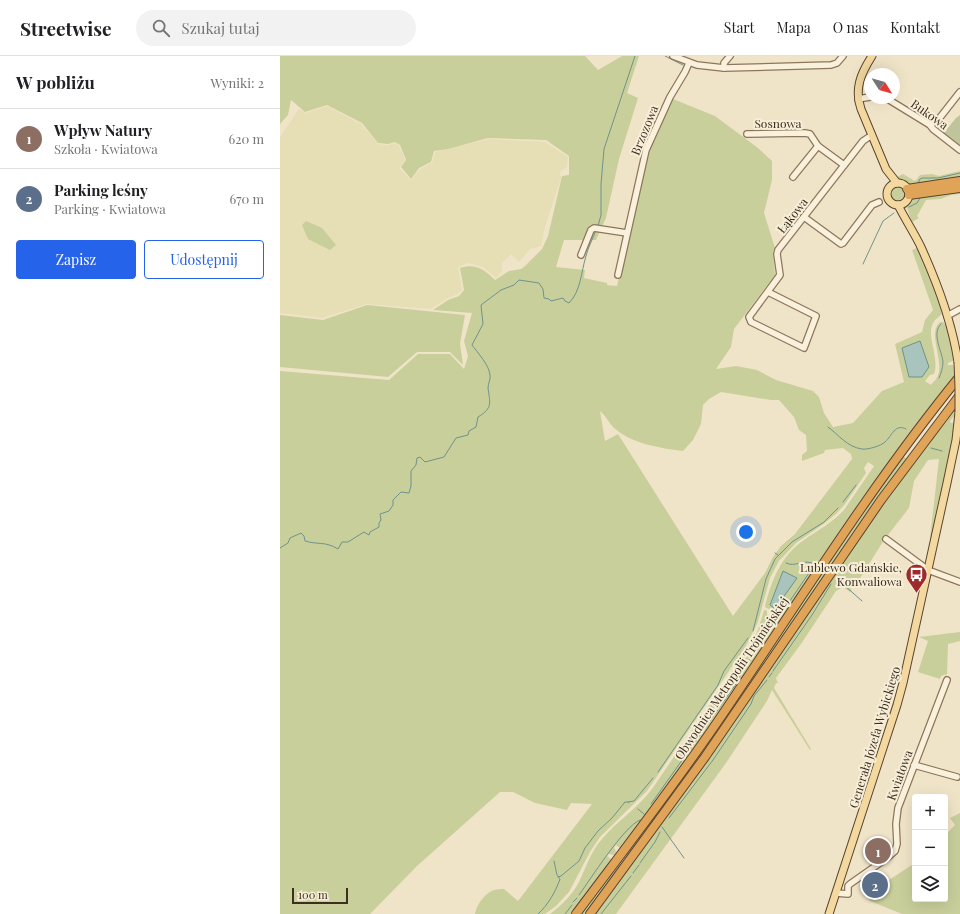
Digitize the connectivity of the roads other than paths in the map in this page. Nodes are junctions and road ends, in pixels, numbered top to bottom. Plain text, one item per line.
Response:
1 (673, 56) edge
2 (730, 56) edge
3 (872, 56) edge
4 (842, 58) edge
5 (689, 63) junction
6 (724, 68) junction
7 (960, 92) edge
8 (864, 98) edge
9 (858, 99) junction
10 (896, 104) edge
11 (930, 125) junction
12 (747, 134) dead end
13 (872, 135) junction
14 (818, 146) junction
15 (960, 150) edge
16 (844, 165) junction
17 (793, 177) dead end
18 (960, 181) edge
19 (894, 184) junction
20 (960, 188) edge
21 (908, 192) junction
22 (879, 202) dead end
23 (900, 204) junction
24 (804, 217) junction
25 (627, 233) junction
26 (581, 255) dead end
27 (618, 275) dead end
28 (768, 292) junction
29 (960, 308) edge
30 (947, 316) junction
31 (960, 376) edge
32 (960, 395) edge
33 (958, 440) edge
34 (886, 539) dead end
35 (928, 570) junction
36 (960, 582) edge
37 (947, 680) dead end
38 (914, 765) junction
39 (956, 778) dead end
40 (836, 893) junction
41 (576, 914) edge
42 (590, 914) edge
43 (829, 914) edge

1 - 5 street
2 - 6 street
3 - 9 main road
4 - 6 street
5 - 6 street
5 - 25 street, Brzozowa
7 - 11 street
8 - 9 street
9 - 13 main road
10 - 11 street, Bukowa
11 - 15 street, Bukowa
12 - 14 street, Sosnowa
13 - 16 street, Łąkowa
13 - 19 main road
14 - 16 street, Sosnowa
14 - 17 street
16 - 24 street, Łąkowa
18 - 21 highway
19 - 21 main road
19 - 23 main road
20 - 21 highway
21 - 23 main road
22 - 24 street
23 - 30 main road, Generała Józefa Wybickiego
24 - 28 street, Łąkowa
25 - 26 street
25 - 27 street, Brzozowa
28 - 28 street, Łąkowa
29 - 30 street
30 - 33 main road, Generała Józefa Wybickiego, bridge
31 - 41 highway, Obwodnica Metropolii Trójmiejskiej
32 - 42 highway, Obwodnica Metropolii Trójmiejskiej
33 - 35 main road, Generała Józefa Wybickiego
34 - 35 street
35 - 36 street
35 - 40 main road, Generała Józefa Wybickiego
37 - 38 street, Kwiatowa
38 - 39 street
38 - 40 street, Kwiatowa
40 - 43 main road, Generała Józefa Wybickiego

